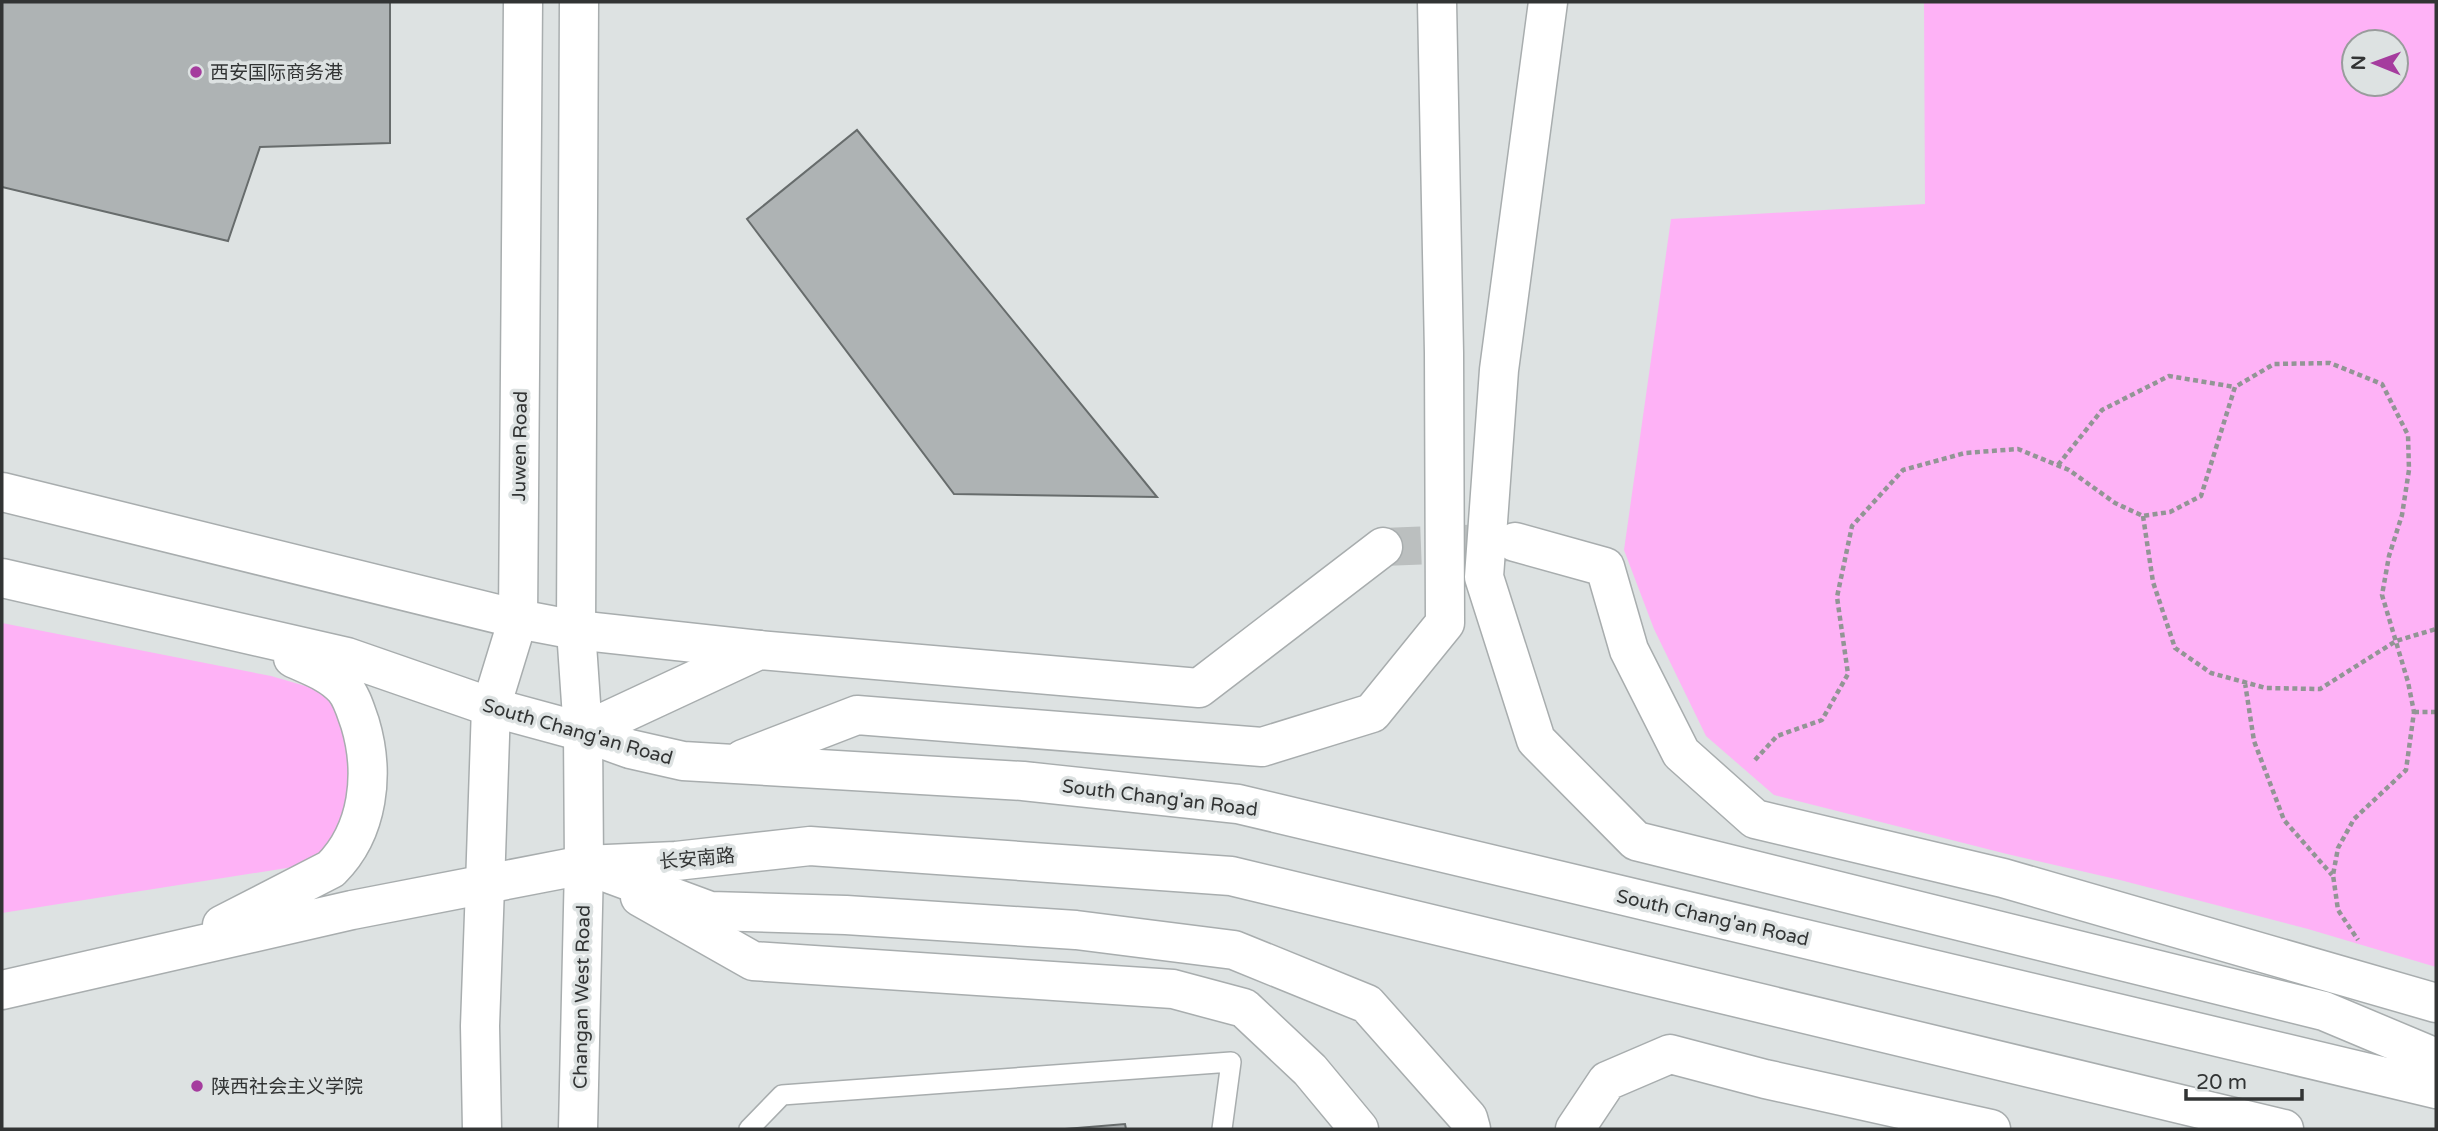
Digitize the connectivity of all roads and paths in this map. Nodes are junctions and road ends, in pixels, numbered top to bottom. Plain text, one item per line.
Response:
1 (523, 2) edge
2 (579, 2) edge
3 (1437, 2) edge
4 (1548, 2) edge
5 (2235, 387) junction
6 (2058, 465) junction
7 (2, 492) edge
8 (2143, 516) junction
9 (1515, 542) tunnel mouth
10 (1384, 547) tunnel mouth
11 (2, 578) edge
12 (517, 620) junction
13 (2436, 629) edge
14 (576, 630) junction
15 (235, 632) junction
16 (2396, 641) junction
17 (759, 650) junction
18 (2245, 683) junction
19 (491, 707) junction
20 (2414, 712) junction
21 (2436, 712) edge
22 (583, 732) junction
23 (1755, 760) dead end
24 (730, 764) junction
25 (584, 865) junction
26 (2333, 876) junction
27 (485, 886) junction
28 (2359, 941) dead end
29 (167, 952) junction
30 (2, 990) edge
31 (2436, 1003) edge
32 (2436, 1058) edge
33 (2436, 1089) edge
34 (482, 1129) edge
35 (578, 1129) edge
36 (749, 1129) edge
37 (1222, 1129) edge
38 (1359, 1129) edge
39 (1471, 1129) edge
40 (1575, 1129) edge
41 (1991, 1129) edge
42 (2284, 1129) edge

1 - 12 main road, Juwen Road
2 - 14 main road
3 - 24 main road
4 - 32 main road
5 - 6 path
5 - 8 path
5 - 16 path
6 - 8 path
6 - 23 path
7 - 12 main road
8 - 18 path
9 - 31 main road
10 - 17 main road
11 - 15 main road, South Chang'an Road
12 - 14 main road
12 - 19 main road, Juwen Road
13 - 16 path
14 - 17 main road
14 - 22 main road
15 - 19 main road, South Chang'an Road
15 - 29 main road
16 - 18 path
16 - 20 path
17 - 22 main road
18 - 26 path
19 - 22 main road, South Chang'an Road
19 - 27 main road, Juwen Road
20 - 21 path
20 - 26 path
22 - 24 main road, South Chang'an Road
22 - 25 main road
24 - 33 main road, South Chang'an Road
25 - 27 main road
25 - 35 main road, Changan West Road
25 - 38 main road
25 - 39 main road
25 - 42 main road, 长安南路
26 - 28 path
27 - 29 main road
27 - 34 main road
29 - 30 main road
36 - 37 lane
40 - 41 main road

